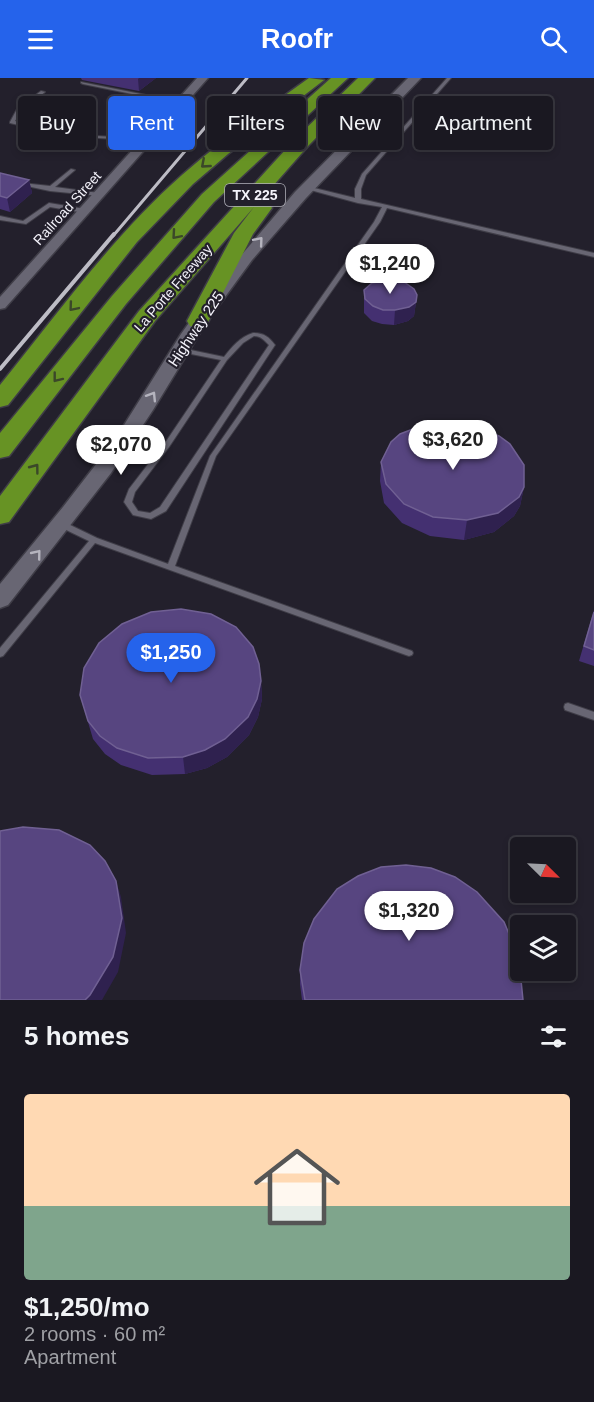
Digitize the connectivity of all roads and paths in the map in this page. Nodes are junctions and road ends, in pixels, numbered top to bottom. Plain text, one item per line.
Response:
1 (203, 78) edge
2 (319, 78) edge
3 (340, 78) edge
4 (367, 78) edge
5 (384, 78) edge
6 (415, 78) edge
7 (449, 78) edge
8 (83, 83) dead end
9 (43, 92) dead end
10 (147, 96) edge
11 (187, 96) edge
12 (108, 138) edge
13 (140, 150) edge
14 (73, 170) dead end
15 (10, 181) edge
16 (304, 188) junction
17 (50, 189) junction
18 (99, 195) junction
19 (358, 201) junction
20 (385, 207) junction
21 (85, 211) junction
22 (0, 218) edge
23 (594, 255) edge
24 (0, 305) edge
25 (198, 321) junction
26 (181, 350) junction
27 (225, 359) junction
28 (0, 400) edge
29 (0, 450) edge
30 (115, 453) junction
31 (154, 462) junction
32 (0, 515) edge
33 (62, 524) junction
34 (94, 540) junction
35 (171, 567) junction
36 (0, 598) edge
37 (409, 653) dead end
38 (0, 654) edge
39 (568, 707) dead end
40 (594, 716) edge

1 - 11 street, Railroad Street
2 -> 28 highway
3 -> 29 highway, TX 225
32 -> 4 highway, La Porte Freeway / TX 225
5 - 25 highway
6 - 16 main road, Highway 225
7 - 19 lane
8 - 10 lane
9 - 12 lane
13 - 18 street, Railroad Street
14 - 17 lane
15 - 17 lane
16 - 19 lane
25 -> 16 main road, Highway 225
17 - 18 lane
18 - 21 street, Railroad Street
19 - 20 lane
20 - 23 lane
20 - 35 lane
21 - 22 lane
21 - 24 street, Railroad Street
25 - 26 main road, Highway 225
26 - 27 lane
30 -> 26 main road, Highway 225
27 - 31 lane
27 - 31 lane
30 - 31 lane
30 - 33 main road, Highway 225
33 - 34 lane
36 -> 33 main road, Highway 225
34 - 35 lane
34 - 38 lane
35 - 37 lane
39 - 40 lane

